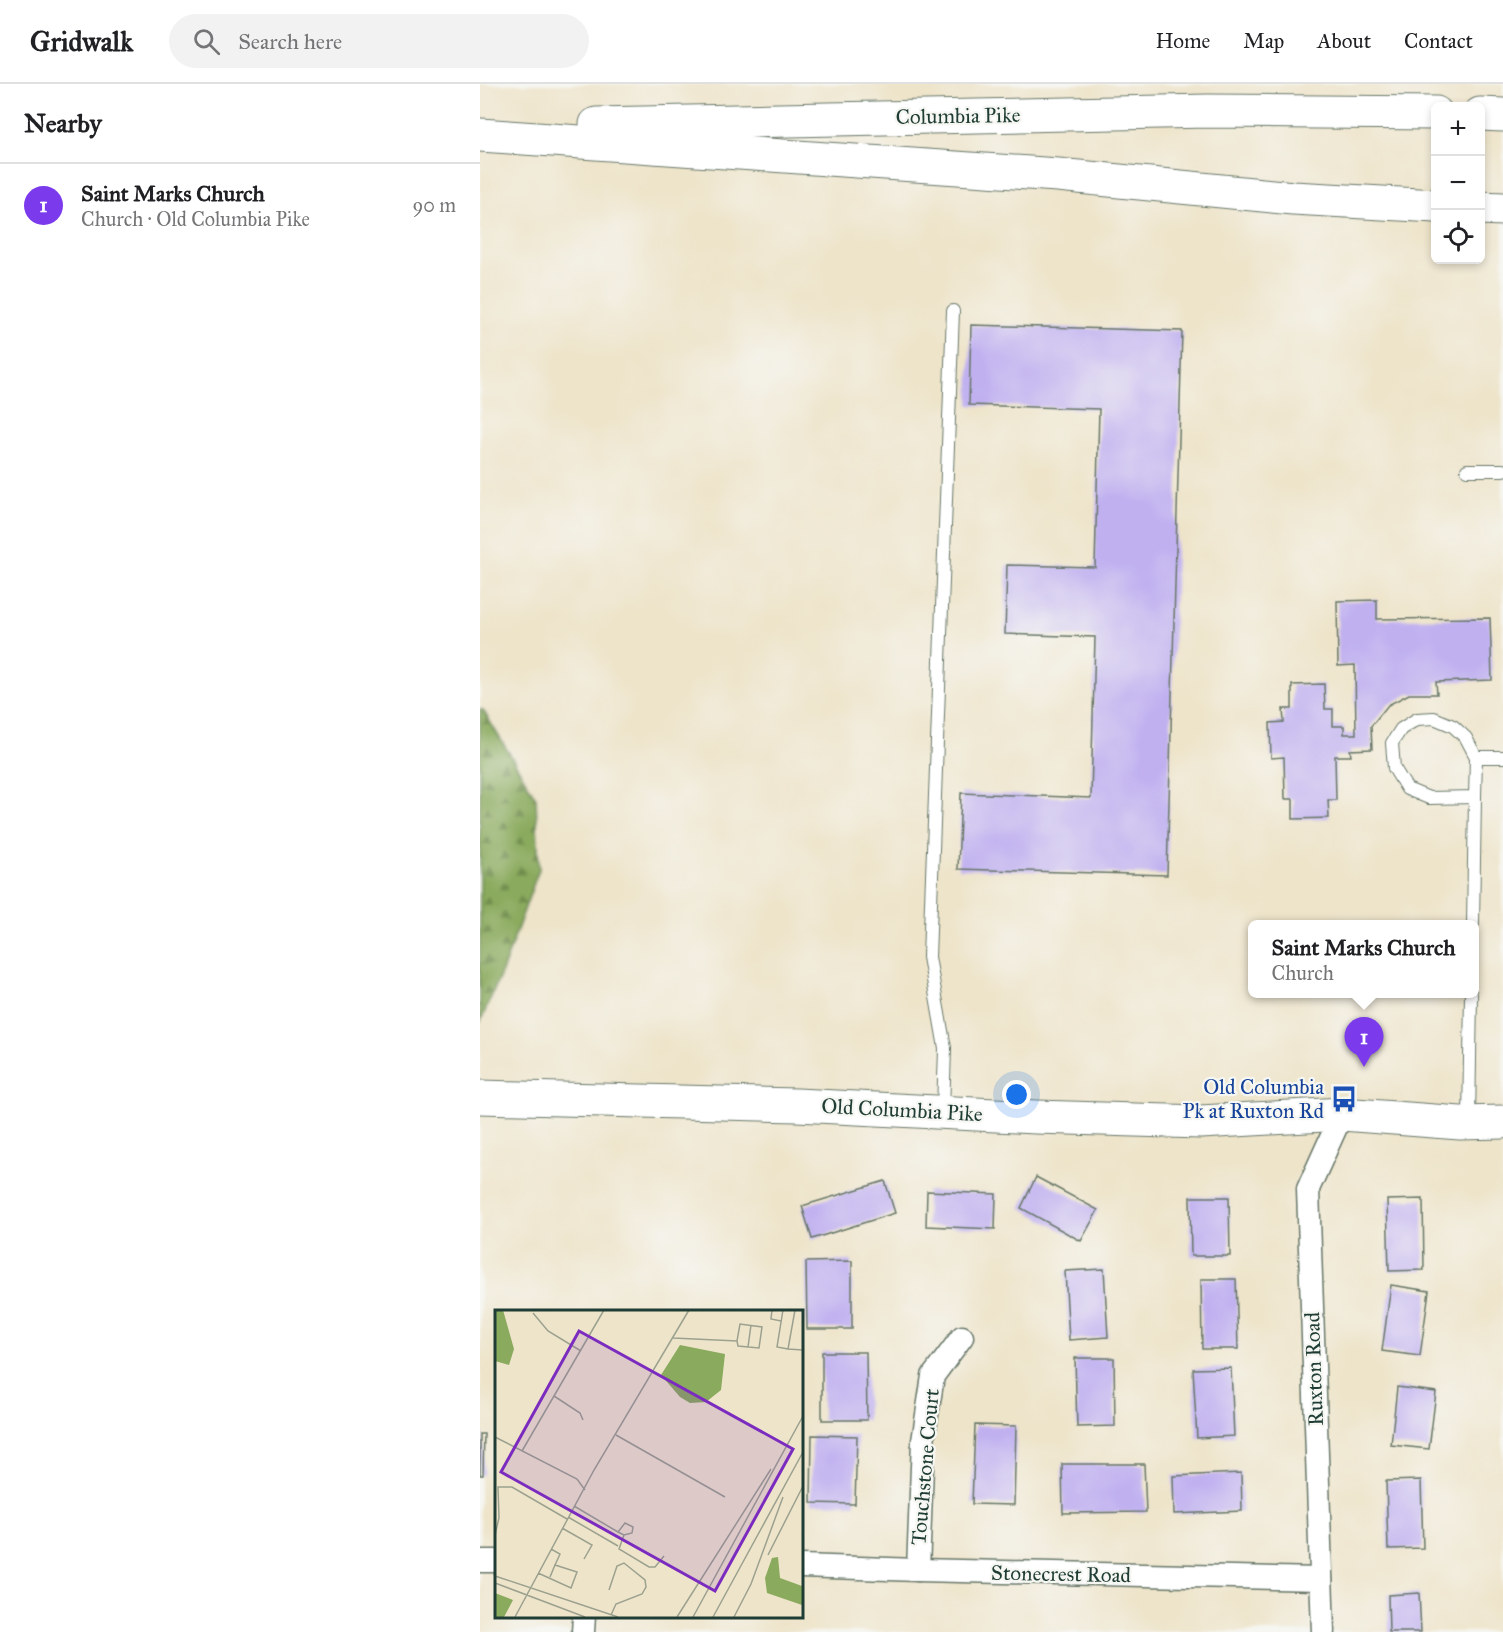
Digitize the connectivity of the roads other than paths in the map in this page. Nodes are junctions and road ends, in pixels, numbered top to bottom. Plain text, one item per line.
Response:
1 (1431, 113) edge
2 (1485, 114) edge
3 (1503, 115) edge
4 (480, 127) edge
5 (480, 135) edge
6 (1431, 206) edge
7 (1485, 208) edge
8 (1503, 209) edge
9 (953, 311) dead end
10 (1467, 470) dead end
11 (1503, 470) edge
12 (1476, 757) junction
13 (1503, 757) edge
14 (1475, 797) junction
15 (1473, 920) edge
16 (1472, 998) edge
17 (480, 1097) edge
18 (943, 1112) junction
19 (1342, 1114) junction
20 (1503, 1122) edge
21 (1469, 1123) junction
22 (962, 1337) dead end
23 (480, 1561) edge
24 (495, 1562) edge
25 (802, 1566) edge
26 (918, 1570) junction
27 (1321, 1579) junction
28 (1323, 1632) edge

1 - 4 main road, Columbia Pike
2 - 3 main road
5 - 6 main road
7 - 8 main road
9 - 18 lane
10 - 11 lane
12 - 13 lane
12 - 14 lane
12 - 14 lane
14 - 15 lane
16 - 21 lane
17 - 18 main road, Old Columbia Pike
18 - 19 main road, Old Columbia Pike
19 - 21 main road, Old Columbia Pike
19 - 27 street, Ruxton Road
20 - 21 main road, Old Columbia Pike
22 - 26 street, Touchstone Court
23 - 24 street
25 - 26 street, Stonecrest Road
26 - 27 street, Stonecrest Road
27 - 28 street, Ruxton Road

